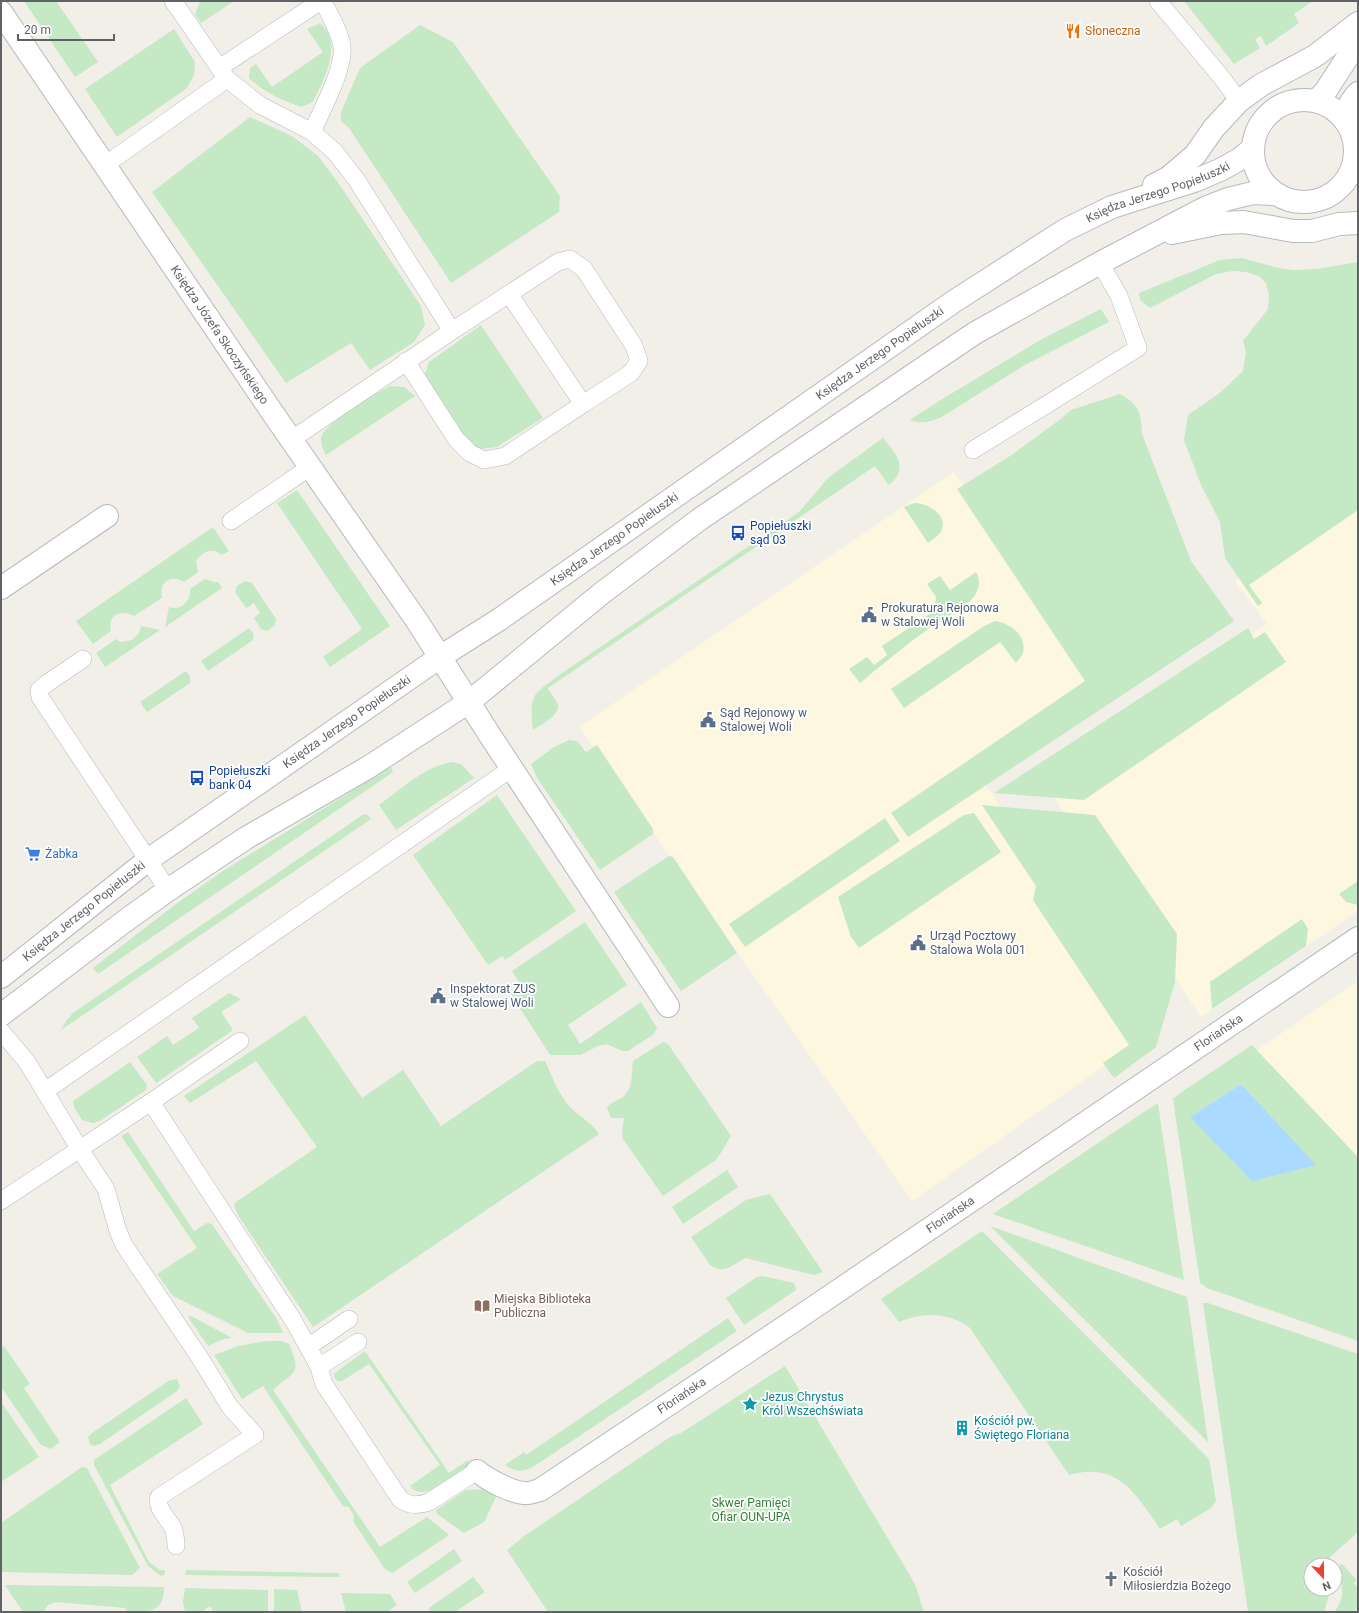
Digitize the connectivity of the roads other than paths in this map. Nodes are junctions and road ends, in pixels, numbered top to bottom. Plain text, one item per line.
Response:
1 (173, 1) edge
2 (322, 1) edge
3 (1158, 1) edge
4 (1, 12) edge
5 (1358, 23) edge
6 (1358, 41) edge
7 (223, 74) junction
8 (1358, 93) edge
9 (1239, 101) junction
10 (1316, 101) junction
11 (1348, 124) junction
12 (312, 132) junction
13 (1253, 148) junction
14 (1356, 148) edge
15 (105, 165) junction
16 (1336, 191) junction
17 (1358, 192) edge
18 (1273, 194) junction
19 (1112, 207) junction
20 (1358, 223) edge
21 (1140, 242) junction
22 (1100, 263) junction
23 (509, 294) junction
24 (452, 331) junction
25 (406, 361) junction
26 (583, 404) junction
27 (291, 440) junction
28 (972, 450) dead end
29 (310, 467) junction
30 (107, 516) dead end
31 (231, 521) dead end
32 (1, 588) edge
33 (440, 657) junction
34 (83, 659) dead end
35 (469, 702) junction
36 (512, 768) junction
37 (148, 860) junction
38 (168, 890) junction
39 (1358, 938) edge
40 (1, 977) edge
41 (668, 1006) dead end
42 (1, 1015) edge
43 (1, 1031) edge
44 (240, 1040) dead end
45 (45, 1091) junction
46 (150, 1102) junction
47 (79, 1148) junction
48 (1, 1201) edge
49 (349, 1319) dead end
50 (358, 1342) dead end
51 (308, 1347) junction
52 (319, 1367) junction
53 (477, 1471) joint
54 (176, 1546) dead end

1 - 7 lane
2 - 7 lane
2 - 12 lane
3 - 9 lane
4 - 15 street, Księdza Józefa Skoczyńskiego
5 - 9 street
6 - 10 street
7 - 12 lane
7 - 15 lane
8 - 11 street
9 - 19 street
10 - 11 street
10 - 13 street
11 - 14 street
12 - 24 lane
13 - 18 street
13 - 19 street, Księdza Jerzego Popiełuszki
14 - 16 street
15 - 27 street, Księdza Józefa Skoczyńskiego
16 - 17 street
16 - 18 street
18 - 21 street
19 - 33 street, Księdza Jerzego Popiełuszki
20 - 21 street
21 - 22 street
22 - 28 lane
22 - 35 street
23 - 24 lane
23 - 26 lane
23 - 26 lane
24 - 25 lane
25 - 26 lane
25 - 27 lane
27 - 29 street, Księdza Józefa Skoczyńskiego
29 - 31 lane
29 - 33 street, Księdza Józefa Skoczyńskiego
30 - 32 street
33 - 35 street, Księdza Józefa Skoczyńskiego
33 - 37 street, Księdza Jerzego Popiełuszki
34 - 37 lane
35 - 36 street, Księdza Józefa Skoczyńskiego
35 - 38 street
36 - 41 street, Księdza Józefa Skoczyńskiego
36 - 45 lane
37 - 38 lane
37 - 40 street, Księdza Jerzego Popiełuszki
38 - 42 street
39 - 53 street, Floriańska
43 - 45 lane
44 - 46 lane
45 - 47 lane
46 - 47 lane
46 - 51 lane
47 - 48 lane
47 - 54 lane
49 - 51 lane
50 - 52 lane
51 - 52 lane
52 - 53 lane

